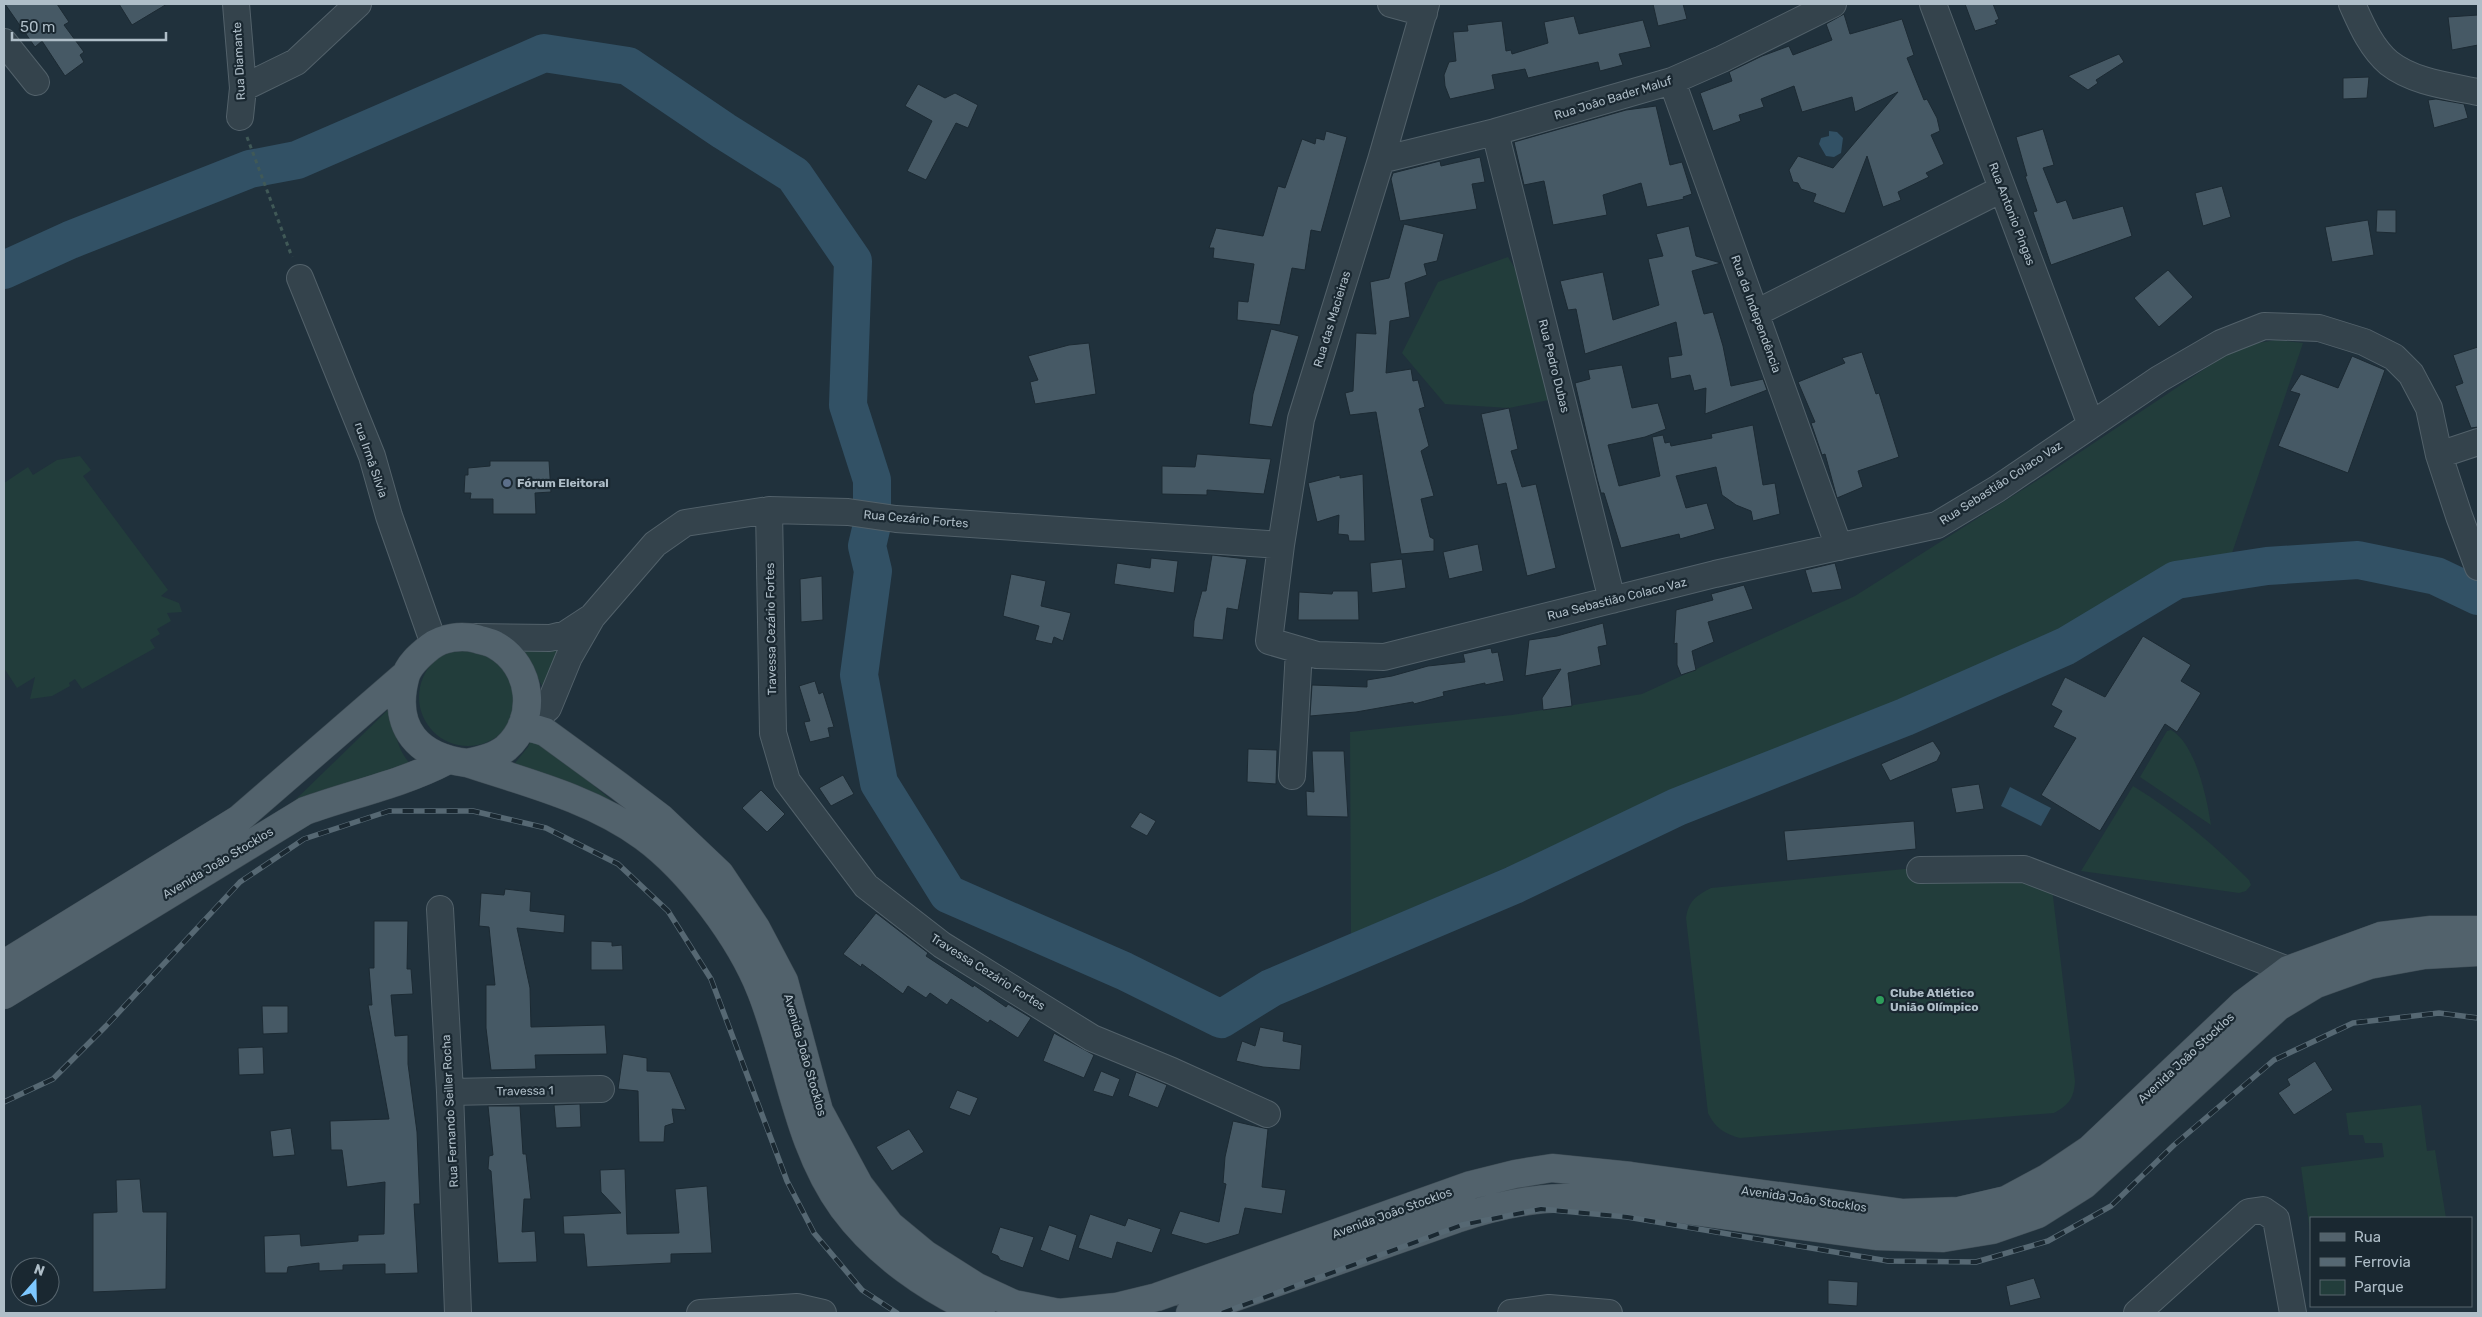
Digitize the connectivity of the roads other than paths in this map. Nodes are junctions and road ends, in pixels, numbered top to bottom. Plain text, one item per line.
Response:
1 (236, 4) edge
2 (358, 4) edge
3 (1391, 4) edge
4 (1833, 4) edge
5 (1933, 4) edge
6 (2352, 4) edge
7 (1425, 8) edge
8 (4, 42) edge
9 (1672, 81) junction
10 (36, 82) dead end
11 (243, 88) junction
12 (2478, 92) edge
13 (240, 117) road end
14 (1495, 132) junction
15 (1381, 160) junction
16 (2002, 189) junction
17 (300, 278) road end
18 (1756, 313) junction
19 (2091, 425) junction
20 (2478, 442) edge
21 (2439, 455) junction
22 (769, 510) junction
23 (1281, 545) junction
24 (1839, 547) junction
25 (2478, 567) edge
26 (1612, 600) junction
27 (592, 617) junction
28 (469, 637) junction
29 (1270, 641) joint
30 (434, 644) junction
31 (1299, 650) junction
32 (405, 675) junction
33 (523, 722) junction
34 (457, 762) junction
35 (1292, 776) dead end
36 (1920, 870) dead end
37 (440, 909) dead end
38 (2478, 930) edge
39 (2478, 952) edge
40 (4, 964) edge
41 (2297, 980) junction
42 (4, 995) edge
43 (600, 1089) dead end
44 (450, 1092) junction
45 (1267, 1114) dead end
46 (458, 1313) edge
47 (700, 1313) edge
48 (823, 1313) edge
49 (981, 1313) edge
50 (1190, 1313) edge
51 (1512, 1313) edge
52 (1609, 1313) edge
53 (2137, 1313) edge
54 (2293, 1313) edge

1 - 11 street, Rua Diamante
2 - 11 street
3 - 7 street
4 - 9 street, Rua João Bader Maluf
5 - 16 street, Rua Antonio Pingas
6 - 12 street
7 - 15 street, Rua das Macieiras
8 - 10 street
9 - 14 street, Rua João Bader Maluf
9 - 18 street, Rua da Independência
11 - 13 street, Rua Diamante
14 - 15 street, Rua João Bader Maluf
14 - 26 street, Rua Pedro Dubas
15 - 23 street, Rua das Macieiras
16 - 18 street
16 - 19 street, Rua Antonio Pingas
17 - 30 street, rua Irmã Silvia
18 - 24 street, Rua da Independência
19 - 21 street, Rua Sebastião Colaco Vaz
19 - 24 street, Rua Sebastião Colaco Vaz
20 - 21 street
21 - 25 street, Rua Sebastião Colaco Vaz
22 - 23 street, Rua Cezário Fortes
22 - 27 street, Rua Cezário Fortes
22 - 45 street, Travessa Cezário Fortes
23 - 29 street, Rua das Macieiras
24 - 26 street, Rua Sebastião Colaco Vaz
26 - 31 street, Rua Sebastião Colaco Vaz
27 - 28 street, Rua Cezário Fortes
27 - 33 street, Rua Cezário Fortes
28 - 30 main road, Avenida João Stocklos
28 - 33 main road, Avenida João Stocklos
29 - 31 street, Rua Sebastião Colaco Vaz
30 - 32 main road, Avenida João Stocklos
31 - 35 street
32 - 34 main road, Avenida João Stocklos
32 - 40 main road, Avenida João Stocklos
33 - 34 main road, Avenida João Stocklos
33 - 41 main road, Avenida João Stocklos
34 - 42 main road, Avenida João Stocklos
34 - 49 main road, Avenida João Stocklos
36 - 41 street
37 - 44 street, Rua Fernando Seiller Rocha
38 - 41 main road, Avenida João Stocklos
39 - 41 main road, Avenida João Stocklos
41 - 50 main road, Avenida João Stocklos
43 - 44 street, Travessa 1
44 - 46 street, Rua Fernando Seiller Rocha
47 - 48 street
51 - 52 street
53 - 54 street

